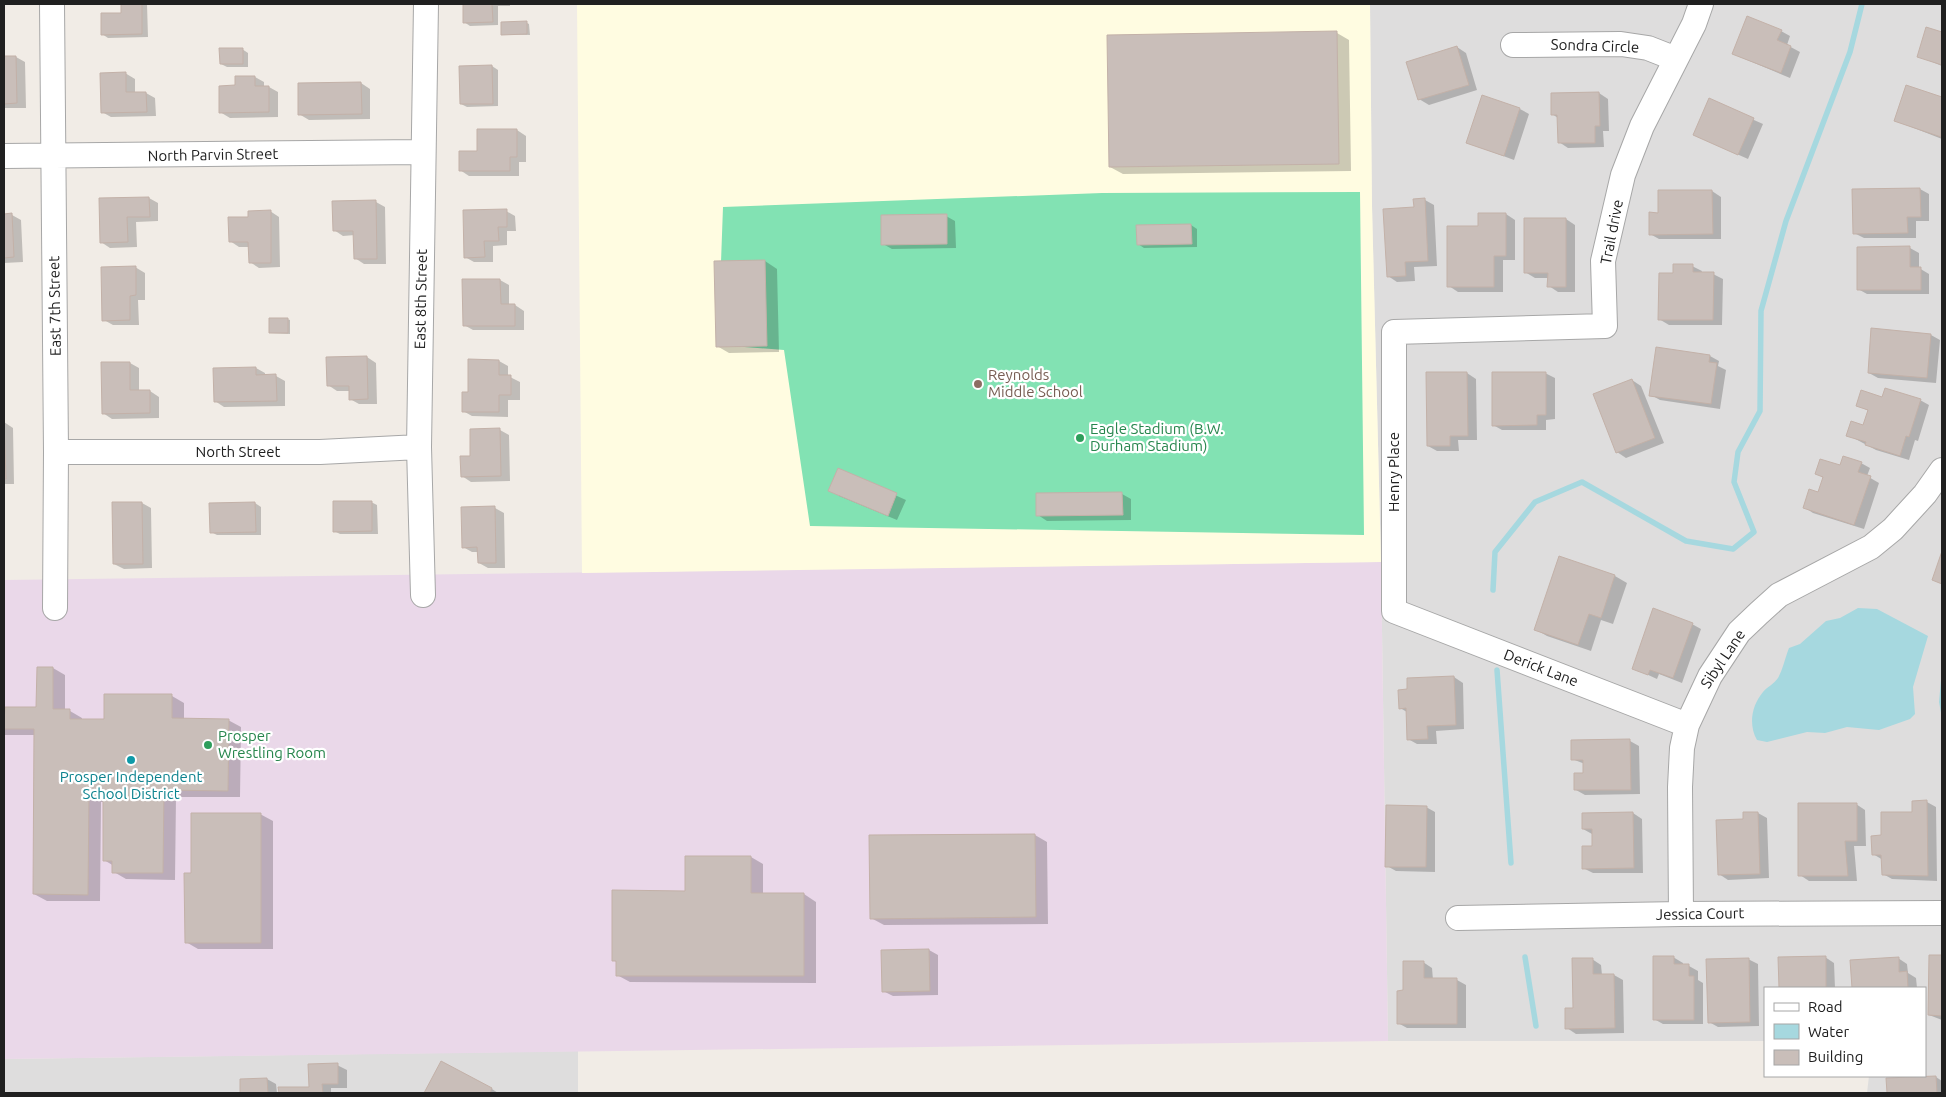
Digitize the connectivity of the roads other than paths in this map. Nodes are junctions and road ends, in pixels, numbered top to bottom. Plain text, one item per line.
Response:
1 (52, 4) edge
2 (426, 4) edge
3 (1701, 4) edge
4 (1512, 45) dead end
5 (1676, 58) junction
6 (423, 152) junction
7 (4, 156) edge
8 (53, 156) junction
9 (1394, 332) joint
10 (418, 447) junction
11 (56, 452) junction
12 (1942, 470) edge
13 (423, 595) dead end
14 (55, 608) dead end
15 (1394, 611) joint
16 (1686, 725) junction
17 (1942, 913) edge
18 (1681, 914) junction
19 (1458, 918) dead end

1 - 8 street, East 7th Street
2 - 6 street, East 8th Street
3 - 5 street, Trail drive
4 - 5 street, Sondra Circle
5 - 9 street, Trail drive
6 - 8 street, North Parvin Street
6 - 10 street, East 8th Street
7 - 8 street, North Parvin Street
8 - 11 street, East 7th Street
9 - 15 street, Henry Place
10 - 11 street, North Street
10 - 13 street, East 8th Street
11 - 14 street, East 7th Street
12 - 16 street, Sibyl Lane
15 - 16 street, Derick Lane
16 - 18 street, Sibyl Lane
17 - 18 street, Jessica Court
18 - 19 street, Jessica Court

